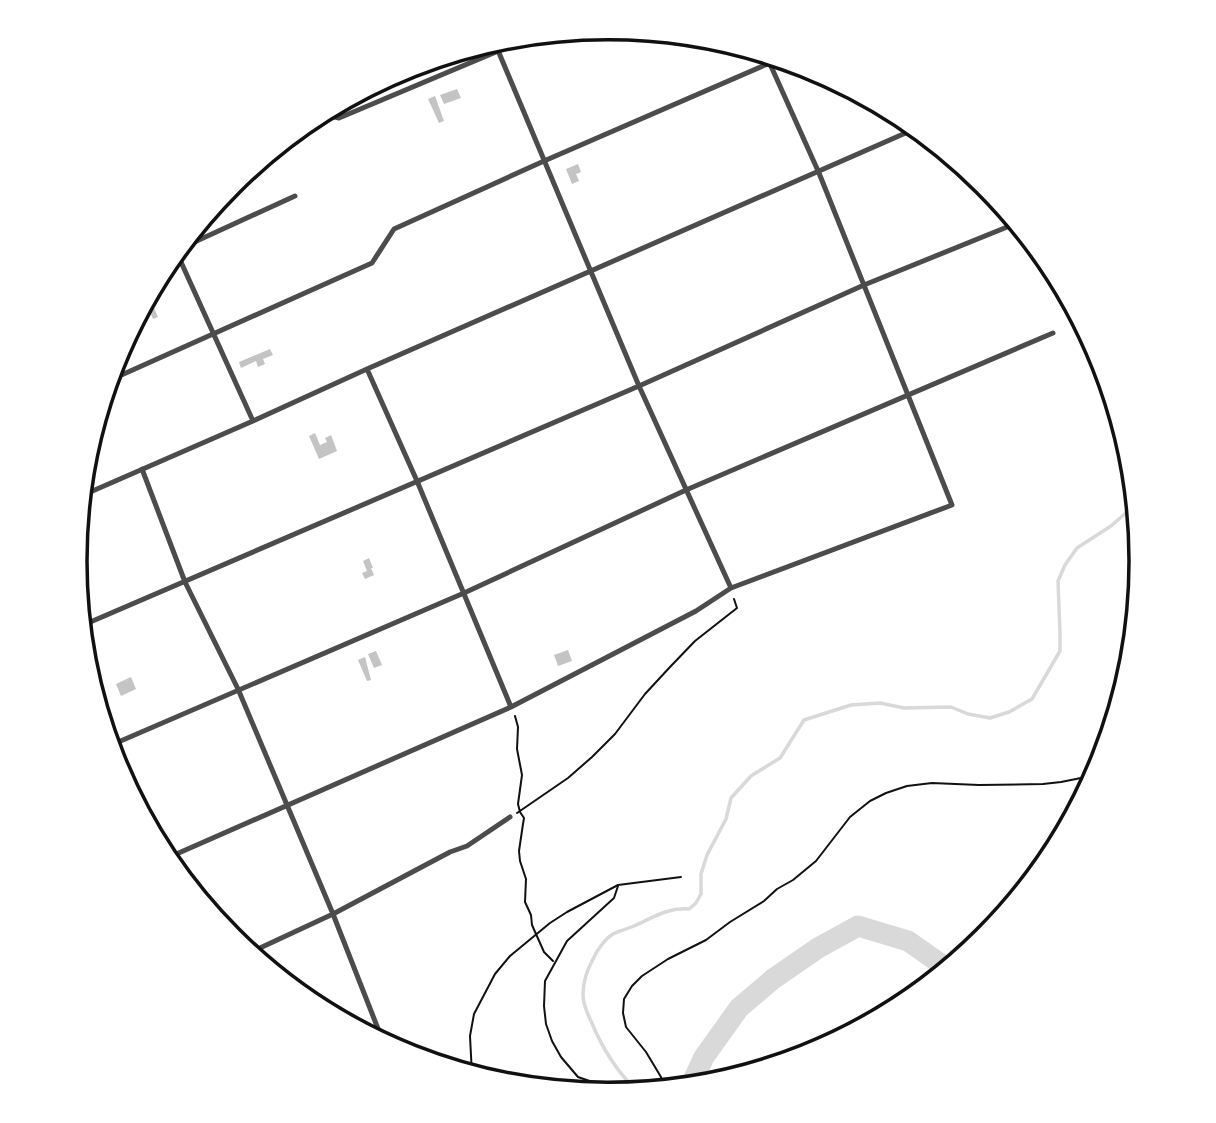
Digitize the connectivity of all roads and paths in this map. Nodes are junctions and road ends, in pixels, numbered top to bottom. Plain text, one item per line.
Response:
1 (499, 51) edge
2 (495, 53) edge
3 (766, 65) edge
4 (772, 67) edge
5 (336, 117) edge
6 (905, 133) edge
7 (544, 161) junction
8 (819, 173) junction
9 (295, 196) dead end
10 (1007, 227) edge
11 (196, 242) edge
12 (181, 263) edge
13 (591, 272) junction
14 (864, 285) junction
15 (1053, 333) dead end
16 (213, 334) junction
17 (367, 369) junction
18 (121, 375) edge
19 (639, 386) junction
20 (908, 395) junction
21 (253, 421) junction
22 (142, 469) junction
23 (417, 481) junction
24 (686, 490) junction
25 (91, 491) edge
26 (185, 582) junction
27 (730, 589) junction
28 (464, 593) junction
29 (90, 622) edge
30 (238, 689) junction
31 (511, 707) junction
32 (119, 742) edge
33 (1082, 777) edge
34 (287, 805) junction
35 (520, 812) junction
36 (510, 817) joint
37 (177, 854) edge
38 (681, 877) dead end
39 (618, 885) junction
40 (333, 914) junction
41 (536, 934) junction
42 (259, 948) edge
43 (554, 962) junction
44 (378, 1030) edge
45 (471, 1065) edge
46 (661, 1080) edge
47 (594, 1083) edge

1 - 7 street
2 - 5 street
3 - 7 street
4 - 8 street
6 - 8 street
7 - 13 street
7 - 16 street
8 - 13 street
8 - 14 street
9 - 11 street
10 - 14 street
12 - 16 street
13 - 17 street
13 - 19 street
14 - 19 street
14 - 20 street
15 - 20 street
16 - 18 street
16 - 21 street
17 - 21 street
17 - 23 street
19 - 23 street
19 - 24 street
20 - 24 street
20 - 27 street
21 - 22 street
22 - 25 street
22 - 26 street
23 - 26 street
23 - 28 street
24 - 27 street
24 - 28 street
26 - 29 street
26 - 30 street
27 - 31 street
27 - 35 path
28 - 30 street
28 - 31 street
30 - 32 street
30 - 34 street
31 - 34 street
31 - 35 path
33 - 46 path
34 - 37 street
34 - 40 street
35 - 36 path
35 - 41 path
36 - 40 street
38 - 39 path
39 - 41 path
39 - 43 path
40 - 42 street
40 - 44 street
41 - 43 path
41 - 45 path
43 - 47 path

